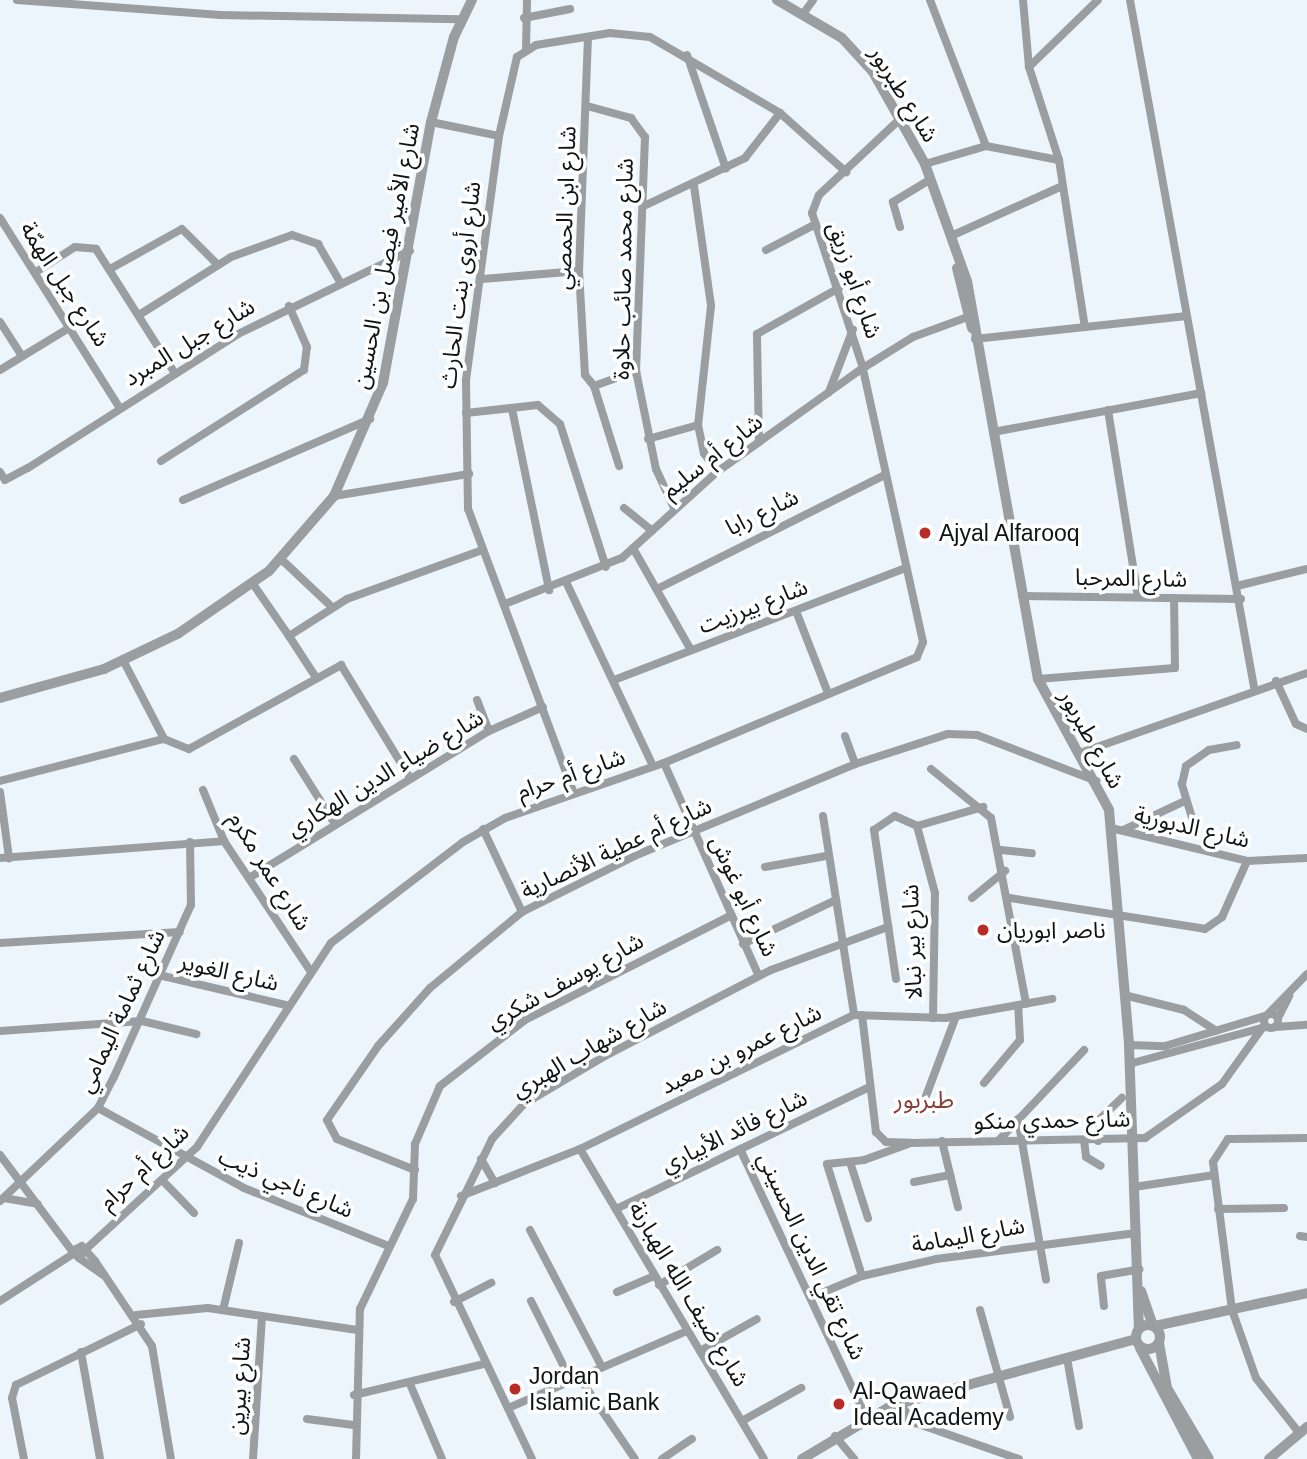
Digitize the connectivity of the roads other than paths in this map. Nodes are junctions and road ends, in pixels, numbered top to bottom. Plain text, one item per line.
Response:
1 (17, 0) edge
2 (472, 0) edge
3 (527, 0) edge
4 (777, 0) edge
5 (813, 0) edge
6 (930, 0) edge
7 (1023, 0) edge
8 (1098, 0) edge
9 (1130, 0) edge
10 (570, 9) dead end
11 (803, 14) junction
12 (524, 18) junction
13 (460, 19) junction
14 (588, 37) junction
15 (526, 49) junction
16 (687, 55) junction
17 (1029, 67) junction
18 (587, 106) junction
19 (780, 113) junction
20 (902, 117) junction
21 (431, 122) junction
22 (499, 135) junction
23 (986, 146) junction
24 (1059, 159) junction
25 (925, 164) junction
26 (726, 169) junction
27 (846, 172) junction
28 (931, 179) junction
29 (694, 186) junction
30 (1062, 186) junction
31 (646, 205) junction
32 (0, 218) edge
33 (816, 224) junction
34 (900, 227) dead end
35 (953, 240) junction
36 (766, 250) dead end
37 (410, 251) junction
38 (218, 265) junction
39 (110, 269) junction
40 (579, 271) junction
41 (36, 272) junction
42 (482, 279) junction
43 (340, 282) junction
44 (839, 288) junction
45 (289, 306) junction
46 (971, 313) junction
47 (139, 315) junction
48 (1187, 316) junction
49 (0, 322) edge
50 (1086, 327) junction
51 (69, 328) junction
52 (853, 330) junction
53 (978, 342) junction
54 (22, 356) junction
55 (863, 368) junction
56 (0, 370) edge
57 (636, 371) junction
58 (174, 372) junction
59 (590, 383) junction
60 (1201, 393) junction
61 (827, 395) junction
62 (119, 407) junction
63 (512, 409) junction
64 (1108, 410) junction
65 (466, 413) junction
66 (371, 418) junction
67 (698, 425) junction
68 (993, 432) junction
69 (648, 439) junction
70 (759, 442) junction
71 (161, 461) dead end
72 (619, 466) dead end
73 (717, 472) junction
74 (469, 474) junction
75 (885, 475) junction
76 (2, 478) edge
77 (334, 496) junction
78 (183, 500) dead end
79 (674, 508) junction
80 (624, 509) dead end
81 (652, 531) junction
82 (633, 548) junction
83 (482, 550) junction
84 (281, 559) junction
85 (606, 567) junction
86 (906, 568) junction
87 (1307, 569) edge
88 (253, 584) junction
89 (567, 584) junction
90 (1237, 586) junction
91 (657, 589) junction
92 (548, 590) junction
93 (1022, 596) junction
94 (1138, 597) junction
95 (1174, 598) junction
96 (1241, 599) junction
97 (505, 604) junction
98 (332, 607) junction
99 (796, 611) junction
100 (289, 636) junction
101 (691, 650) junction
102 (124, 662) junction
103 (1307, 673) edge
104 (315, 676) junction
105 (1038, 679) junction
106 (614, 680) junction
107 (1276, 681) junction
108 (1254, 687) junction
109 (828, 693) junction
110 (0, 698) edge
111 (477, 700) dead end
112 (543, 707) junction
113 (1307, 729) edge
114 (489, 731) junction
115 (845, 736) dead end
116 (164, 739) junction
117 (1237, 744) dead end
118 (1080, 752) junction
119 (294, 759) dead end
120 (664, 763) junction
121 (855, 764) junction
122 (653, 766) junction
123 (931, 769) dead end
124 (410, 778) junction
125 (0, 780) edge
126 (1097, 781) junction
127 (204, 790) dead end
128 (573, 791) junction
129 (0, 792) edge
130 (1185, 801) junction
131 (983, 807) junction
132 (823, 816) dead end
133 (1193, 821) dead end
134 (335, 824) junction
135 (917, 826) junction
136 (1111, 828) junction
137 (483, 829) junction
138 (1123, 831) junction
139 (693, 832) junction
140 (224, 841) junction
141 (190, 842) junction
142 (1001, 850) junction
143 (1032, 853) dead end
144 (826, 856) junction
145 (4, 858) edge
146 (1307, 858) edge
147 (1247, 861) junction
148 (765, 867) dead end
149 (1005, 870) junction
150 (249, 878) junction
151 (972, 898) dead end
152 (1010, 898) junction
153 (836, 900) junction
154 (522, 912) junction
155 (730, 916) junction
156 (1115, 917) junction
157 (888, 927) junction
158 (180, 932) junction
159 (846, 939) junction
160 (0, 943) edge
161 (743, 944) junction
162 (309, 969) junction
163 (1307, 974) edge
164 (163, 976) junction
165 (759, 976) junction
166 (897, 979) dead end
167 (1292, 990) junction
168 (1124, 995) junction
169 (1052, 999) dead end
170 (286, 1005) junction
171 (1022, 1005) junction
172 (858, 1015) junction
173 (1267, 1015) junction
174 (956, 1016) junction
175 (933, 1018) junction
176 (142, 1021) junction
177 (1272, 1024) junction
178 (1304, 1025) edge
179 (0, 1031) edge
180 (1216, 1031) junction
181 (196, 1034) dead end
182 (1129, 1045) junction
183 (1084, 1050) dead end
184 (1129, 1064) junction
185 (984, 1083) dead end
186 (869, 1087) junction
187 (926, 1096) dead end
188 (1122, 1098) dead end
189 (98, 1108) junction
190 (1018, 1119) junction
191 (1307, 1138) edge
192 (999, 1140) junction
193 (1026, 1140) junction
194 (1084, 1140) junction
195 (1132, 1140) junction
196 (942, 1141) junction
197 (1098, 1141) junction
198 (911, 1143) junction
199 (580, 1149) junction
200 (740, 1149) junction
201 (0, 1155) edge
202 (481, 1159) junction
203 (186, 1160) junction
204 (850, 1162) junction
205 (1101, 1166) dead end
206 (415, 1170) junction
207 (950, 1175) junction
208 (1214, 1175) junction
209 (21, 1179) junction
210 (162, 1180) junction
211 (914, 1182) dead end
212 (495, 1183) junction
213 (1134, 1187) junction
214 (461, 1196) junction
215 (2, 1199) edge
216 (40, 1206) junction
217 (958, 1207) dead end
218 (1284, 1208) dead end
219 (616, 1209) junction
220 (1218, 1209) junction
221 (194, 1213) dead end
222 (868, 1218) dead end
223 (530, 1230) dead end
224 (1136, 1233) junction
225 (239, 1243) dead end
226 (1040, 1243) junction
227 (388, 1246) junction
228 (717, 1250) dead end
229 (78, 1251) junction
230 (1139, 1269) junction
231 (654, 1276) junction
232 (862, 1276) junction
233 (1046, 1280) dead end
234 (491, 1283) dead end
235 (659, 1284) junction
236 (1141, 1290) junction
237 (617, 1292) dead end
238 (1307, 1293) edge
239 (812, 1297) junction
240 (0, 1301) edge
241 (531, 1301) dead end
242 (454, 1302) junction
243 (1104, 1306) dead end
244 (223, 1310) junction
245 (980, 1310) dead end
246 (1232, 1310) junction
247 (136, 1315) junction
248 (262, 1316) junction
249 (757, 1319) dead end
250 (1190, 1322) junction
251 (141, 1324) junction
252 (1154, 1326) junction
253 (1139, 1328) junction
254 (357, 1330) junction
255 (687, 1331) junction
256 (1160, 1339) junction
257 (1138, 1343) junction
258 (701, 1351) junction
259 (81, 1352) junction
260 (1067, 1358) junction
261 (484, 1364) junction
262 (602, 1367) junction
263 (998, 1373) junction
264 (575, 1379) junction
265 (410, 1384) junction
266 (801, 1388) dead end
267 (354, 1395) junction
268 (899, 1404) junction
269 (508, 1408) junction
270 (881, 1410) junction
271 (1010, 1417) dead end
272 (866, 1418) junction
273 (307, 1419) dead end
274 (742, 1421) junction
275 (915, 1423) junction
276 (354, 1426) junction
277 (1079, 1426) dead end
278 (1303, 1430) edge
279 (835, 1436) junction
280 (692, 1438) dead end
281 (24, 1459) edge
282 (100, 1459) edge
283 (171, 1459) edge
284 (253, 1459) edge
285 (356, 1459) edge
286 (442, 1459) edge
287 (532, 1459) edge
288 (635, 1459) edge
289 (662, 1459) edge
290 (764, 1459) edge
291 (802, 1459) edge
292 (854, 1459) edge
293 (1019, 1459) edge
294 (1198, 1459) edge
295 (1209, 1459) edge
296 (1269, 1459) edge

1 - 13 street
2 - 13 street, شارع الأمير فيصل بن الحسين
3 - 12 street
4 - 11 street, شارع طبربور
5 - 11 street
6 - 23 street
7 - 17 street
8 - 17 street
9 - 48 street
10 - 12 street
11 - 20 street, شارع طبربور
12 - 15 street
13 - 21 street, شارع الأمير فيصل بن الحسين
14 - 15 street
14 - 16 street
14 - 18 street, شارع ابن الحمصي
15 - 22 street, شارع أروى بنت الحارث
16 - 19 street
16 - 26 street
17 - 24 street
18 - 31 street, شارع محمد صائب حلاوة
18 - 40 street, شارع ابن الحمصي
19 - 26 street
19 - 27 street
20 - 25 street, شارع طبربور
20 - 27 street, شارع أبو زريق
21 - 22 street
21 - 37 street, شارع الأمير فيصل بن الحسين
22 - 42 street, شارع أروى بنت الحارث
23 - 24 street
23 - 25 street
24 - 30 street
25 - 28 street, شارع طبربور
26 - 29 street
27 - 33 street, شارع أبو زريق
28 - 34 street
28 - 35 street, شارع طبربور
29 - 31 street
29 - 67 street
30 - 35 street
30 - 50 street
31 - 57 street, شارع محمد صائب حلاوة
32 - 41 street, شارع جبل الهمّة
33 - 36 street
33 - 44 street, شارع أبو زريق
35 - 46 street, شارع طبربور
37 - 43 street, شارع جبل المبرد
37 - 66 street, شارع الأمير فيصل بن الحسين
38 - 39 street
38 - 43 street
38 - 47 street
39 - 41 street
39 - 47 street
40 - 42 street
40 - 59 street, شارع ابن الحمصي
41 - 51 street, شارع جبل الهمّة
42 - 65 street, شارع أروى بنت الحارث
43 - 45 street, شارع جبل المبرد
44 - 52 street, شارع أبو زريق
44 - 70 street
45 - 58 street, شارع جبل المبرد
45 - 71 street
46 - 53 street, شارع طبربور
46 - 55 street, شارع أم سليم
47 - 58 street
48 - 50 street
48 - 60 street
49 - 54 street
50 - 53 street
51 - 54 street
51 - 62 street, شارع جبل الهمّة
52 - 55 street, شارع أبو زريق
52 - 61 street
53 - 68 street, شارع طبربور
54 - 56 street
55 - 61 street, شارع أم سليم
55 - 75 street, شارع أم حرام
57 - 59 street
57 - 69 street, شارع محمد صائب حلاوة
58 - 62 street, شارع جبل المبرد
59 - 72 street, شارع ابن الحمصي
60 - 64 street
60 - 90 street
61 - 70 street, شارع أم سليم
62 - 76 street, شارع جبل المبرد
63 - 65 street
63 - 85 street
63 - 92 street
64 - 68 street
64 - 94 street
65 - 74 street, شارع أروى بنت الحارث
66 - 77 street, شارع الأمير فيصل بن الحسين
66 - 78 street
67 - 69 street
67 - 73 street
68 - 93 street, شارع طبربور
69 - 79 street, شارع محمد صائب حلاوة
70 - 73 street, شارع أم سليم
73 - 79 street, شارع أم سليم
74 - 77 street
74 - 83 street, شارع أروى بنت الحارث
75 - 86 street, شارع أم حرام
75 - 91 street, شارع رابا
77 - 84 street, شارع الأمير فيصل بن الحسين
79 - 81 street, شارع أم سليم
80 - 81 street
81 - 82 street, شارع أم سليم
82 - 85 street, شارع أم سليم
82 - 91 street
83 - 97 street, شارع أروى بنت الحارث
83 - 98 street
84 - 88 street, شارع الأمير فيصل بن الحسين
84 - 98 street
85 - 89 street, شارع أم سليم
86 - 99 street, شارع بيرزيت
86 - 109 street, شارع أم حرام
87 - 90 street
88 - 100 street
88 - 102 street, شارع الأمير فيصل بن الحسين
89 - 92 street, شارع أم سليم
89 - 106 street
90 - 96 street
91 - 101 street
92 - 97 street, شارع أم سليم
93 - 94 street, شارع المرحبا
93 - 105 street, شارع طبربور
94 - 95 street, شارع المرحبا
95 - 96 street, شارع المرحبا
95 - 105 street
96 - 108 street
97 - 112 street, شارع أروى بنت الحارث
98 - 100 street
99 - 101 street, شارع بيرزيت
99 - 109 street
100 - 104 street
101 - 106 street, شارع بيرزيت
102 - 110 street, شارع الأمير فيصل بن الحسين
102 - 116 street
103 - 107 street
104 - 116 street
104 - 124 street
105 - 118 street, شارع طبربور
106 - 122 street
107 - 108 street
107 - 113 street
108 - 118 street
109 - 120 street, شارع أم حرام
111 - 114 street
112 - 114 street, شارع ضياء الدين الهكاري
112 - 128 street, شارع أروى بنت الحارث
114 - 124 street, شارع ضياء الدين الهكاري
115 - 121 street
116 - 125 street
117 - 130 street
118 - 126 street, شارع طبربور
119 - 134 street
120 - 122 street, شارع أم حرام
120 - 139 street, شارع أبو غوش
121 - 126 street, شارع أم عطية الأنصارية
121 - 139 street, شارع أم عطية الأنصارية
122 - 128 street, شارع أم حرام
123 - 131 street
124 - 134 street, شارع ضياء الدين الهكاري
126 - 136 street, شارع طبربور
127 - 140 street, شارع عمر مكرم
128 - 137 street, شارع أم حرام
129 - 145 street
130 - 133 street
130 - 138 street
131 - 135 street
131 - 142 street
132 - 144 street, شارع حمدي منكو
134 - 150 street, شارع ضياء الدين الهكاري
135 - 157 street
135 - 175 street, شارع بير نبالا
136 - 138 street, شارع الدبورية
136 - 156 street, شارع طبربور
137 - 154 street
137 - 162 street, شارع أم حرام
138 - 147 street, شارع الدبورية
139 - 154 street, شارع أم عطية الأنصارية
139 - 155 street, شارع أبو غوش
140 - 141 street
140 - 150 street, شارع عمر مكرم
141 - 145 street
141 - 158 street, شارع ثمامة اليمامي
142 - 143 street
142 - 149 street
144 - 148 street
144 - 153 street, شارع حمدي منكو
146 - 147 street, شارع الدبورية
147 - 156 street
149 - 151 street
149 - 152 street
150 - 162 street, شارع عمر مكرم
152 - 156 street
152 - 171 street
153 - 159 street, شارع حمدي منكو
153 - 161 street
154 - 206 street, شارع أم عطية الأنصارية
155 - 161 street, شارع أبو غوش
155 - 206 street, شارع يوسف شكري
156 - 168 street, شارع طبربور
157 - 159 street, شارع شهاب الهبري
157 - 166 street
158 - 160 street
158 - 164 street, شارع ثمامة اليمامي
159 - 165 street, شارع شهاب الهبري
159 - 172 street, شارع حمدي منكو
161 - 165 street, شارع أبو غوش
162 - 170 street, شارع أم حرام
163 - 167 street
164 - 170 street, شارع الغوير
164 - 176 street, شارع ثمامة اليمامي
165 - 202 street, شارع شهاب الهبري
167 - 173 street
167 - 177 street, شارع حمدي منكو
168 - 180 street
168 - 182 street, شارع طبربور
169 - 171 street, شارع عمرو بن معبد
170 - 203 street, شارع أم حرام
171 - 174 street, شارع عمرو بن معبد
171 - 185 street
172 - 175 street, شارع عمرو بن معبد
172 - 186 street, شارع حمدي منكو
172 - 199 street, شارع عمرو بن معبد
173 - 177 street
173 - 177 street
173 - 180 street
174 - 175 street, شارع عمرو بن معبد
174 - 187 street
176 - 179 street
176 - 181 street
176 - 189 street, شارع ثمامة اليمامي
177 - 178 street
177 - 184 street
177 - 195 street, شارع حمدي منكو
180 - 182 street
182 - 184 street, شارع طبربور
183 - 190 street
184 - 195 street, شارع طبربور
186 - 198 street, شارع حمدي منكو
186 - 200 street, شارع فائد الأبياري
188 - 197 street
189 - 203 street, شارع ناجي ذيب
189 - 209 street, شارع ثمامة اليمامي
190 - 192 street
190 - 193 street
191 - 208 street
192 - 193 street, شارع حمدي منكو
192 - 196 street, شارع حمدي منكو
193 - 194 street, شارع حمدي منكو
193 - 226 street
194 - 197 street, شارع حمدي منكو
194 - 205 street
195 - 197 street, شارع حمدي منكو
195 - 213 street, شارع طبربور
196 - 198 street, شارع حمدي منكو
196 - 207 street
198 - 204 street
199 - 212 street, شارع عمرو بن معبد
199 - 219 street, شارع ضيف الله الهبارنة
200 - 219 street, شارع فائد الأبياري
200 - 239 street, شارع تقي الدين الحسيني
201 - 209 street
202 - 212 street
202 - 214 street, شارع شهاب الهبري
203 - 210 street, شارع أم حرام
203 - 227 street, شارع ناجي ذيب
204 - 222 street
204 - 232 street
206 - 227 street, شارع يوسف شكري
207 - 211 street
207 - 217 street
208 - 213 street
208 - 220 street
209 - 215 street, شارع ثمامة اليمامي
209 - 216 street
210 - 221 street
210 - 229 street, شارع أم حرام
212 - 214 street, شارع عمرو بن معبد
213 - 224 street, شارع طبربور
214 - 242 street, شارع شهاب الهبري
215 - 216 street
216 - 229 street
218 - 220 street
219 - 231 street, شارع ضيف الله الهبارنة
220 - 246 street
223 - 262 street
224 - 226 street, شارع اليمامة
224 - 230 street, شارع طبربور
225 - 244 street
226 - 232 street, شارع اليمامة
226 - 233 street
227 - 254 street, شارع يوسف شكري
228 - 235 street
229 - 240 street, شارع أم حرام
229 - 247 street
230 - 236 street, شارع طبربور
230 - 243 street
231 - 235 street, شارع ضيف الله الهبارنة
231 - 237 street
232 - 239 street, شارع اليمامة
234 - 242 street
235 - 255 street, شارع ضيف الله الهبارنة
236 - 252 street, شارع طبربور
236 - 253 street, شارع طبربور
238 - 246 street
239 - 272 street, شارع تقي الدين الحسيني
241 - 264 street
242 - 261 street, شارع شهاب الهبري
244 - 247 street
244 - 248 street
245 - 263 street
246 - 250 street
246 - 278 street
247 - 251 street
248 - 254 street
248 - 284 street, شارع بيرين
249 - 258 street
250 - 252 street
250 - 256 street
251 - 259 street
251 - 283 street
252 - 253 street
252 - 256 street, شارع طبربور
253 - 257 street, شارع طبربور
254 - 267 street, شارع يوسف شكري
255 - 258 street, شارع ضيف الله الهبارنة
255 - 262 street
256 - 257 street
256 - 295 street
257 - 260 street
257 - 294 street
258 - 274 street, شارع ضيف الله الهبارنة
259 - 281 street
259 - 282 street
260 - 263 street
260 - 277 street
261 - 265 street
261 - 269 street, شارع شهاب الهبري
262 - 264 street
263 - 268 street
263 - 271 street
264 - 269 street
264 - 288 street
265 - 267 street
265 - 286 street
266 - 274 street
267 - 276 street, شارع يوسف شكري
268 - 270 street
268 - 275 street
269 - 287 street, شارع شهاب الهبري
270 - 272 street
270 - 275 street
272 - 279 street
273 - 276 street
274 - 290 street, شارع ضيف الله الهبارنة
275 - 293 street
276 - 285 street, شارع يوسف شكري
278 - 296 street
279 - 291 street
279 - 292 street
280 - 289 street

